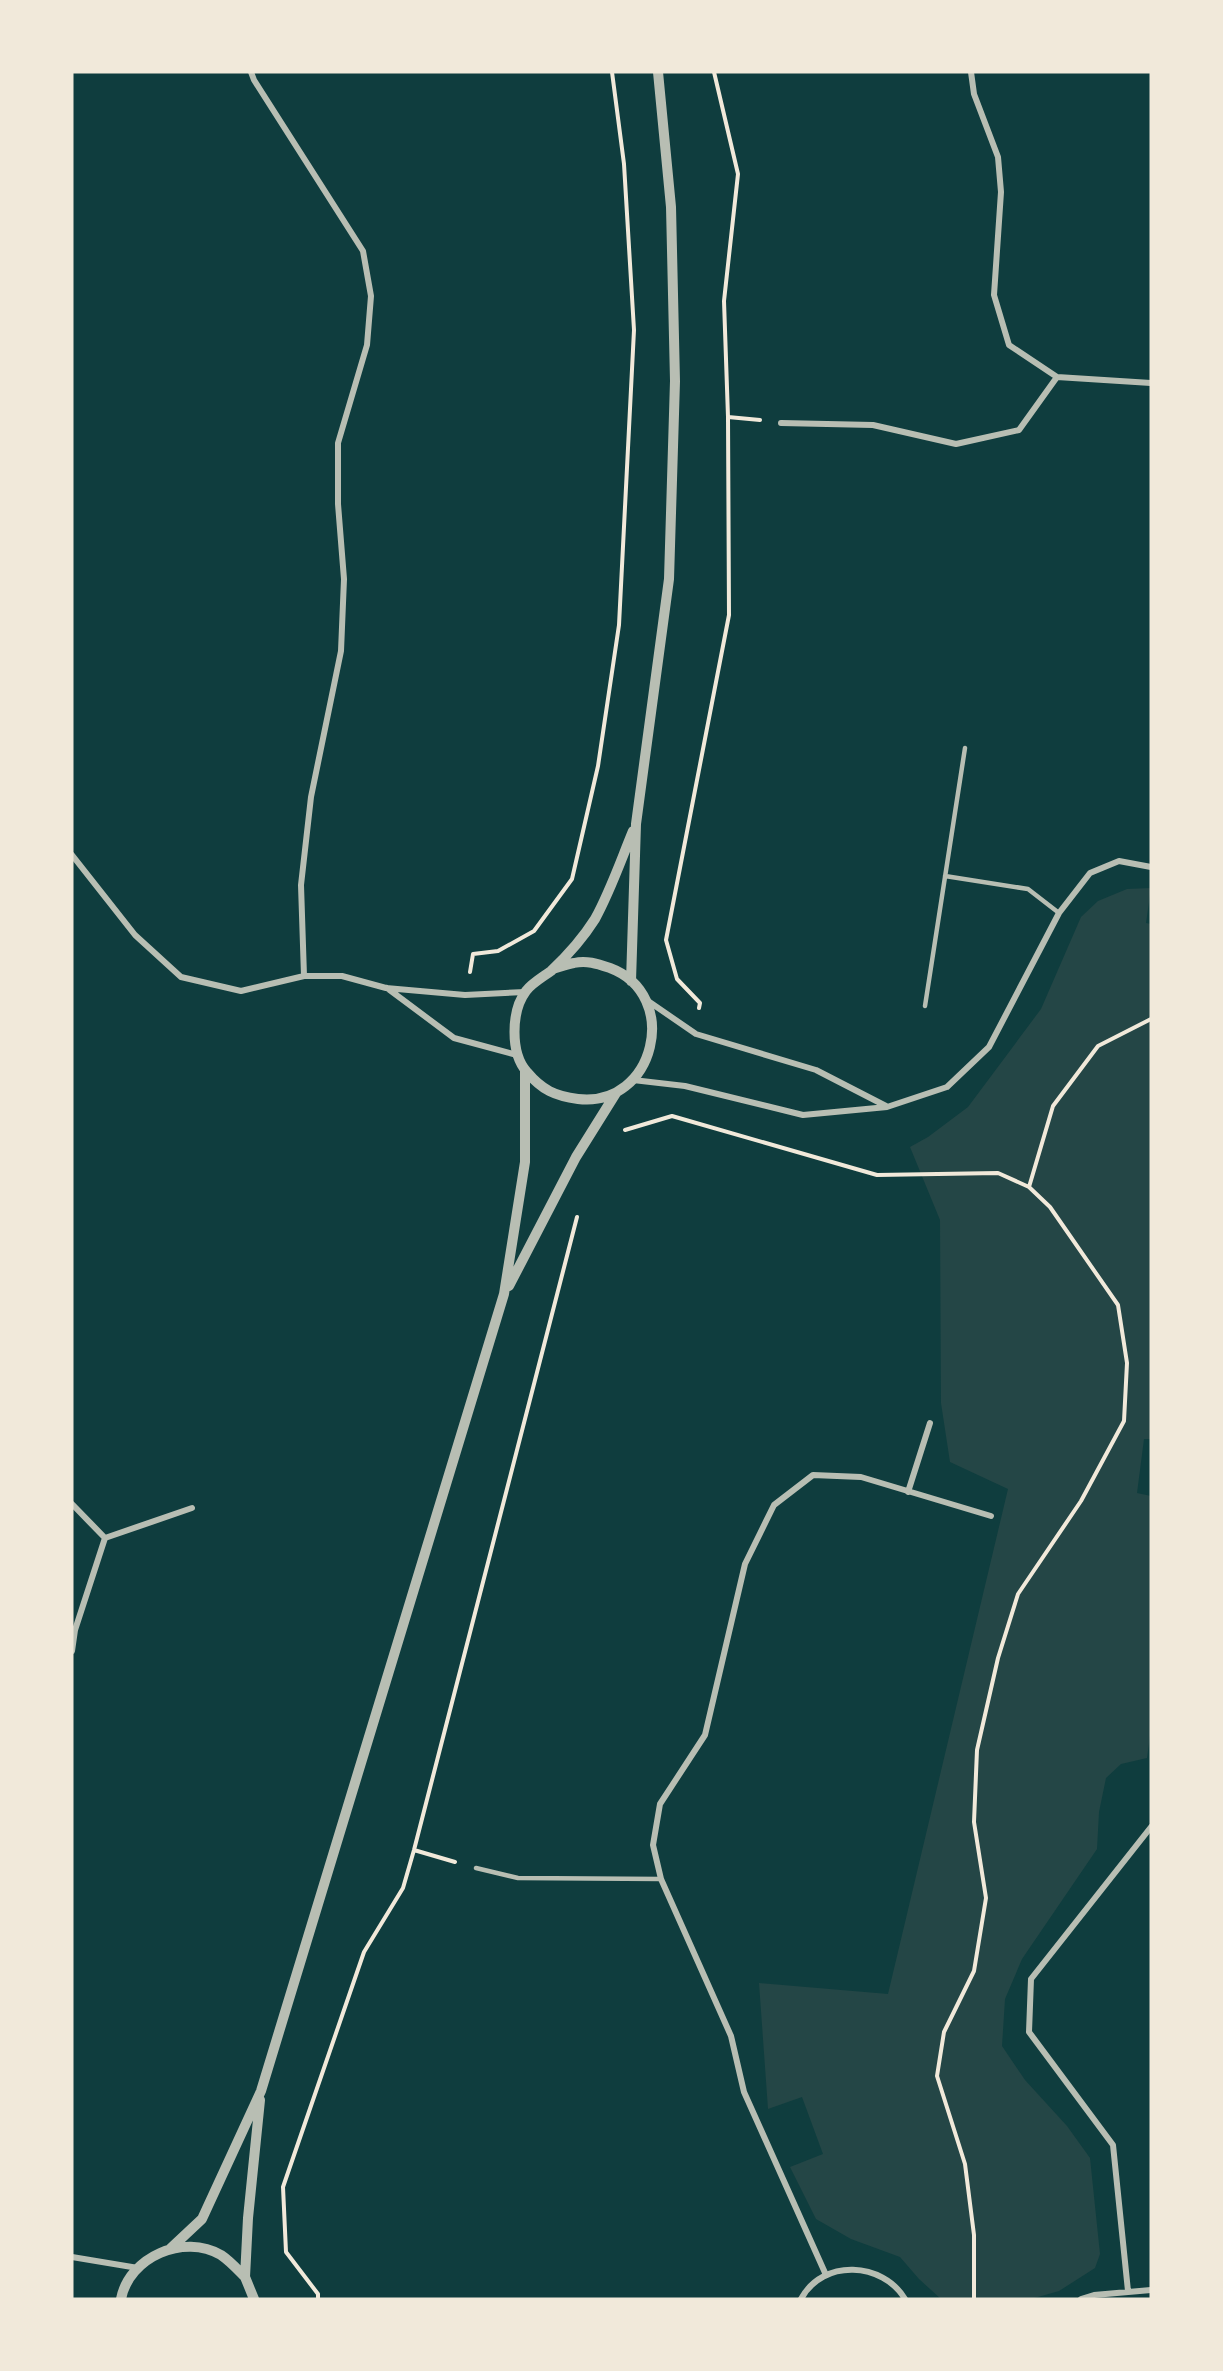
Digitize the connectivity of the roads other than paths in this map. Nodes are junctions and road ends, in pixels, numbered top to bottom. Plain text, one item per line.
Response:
1 (251, 72) edge
2 (658, 72) edge
3 (971, 72) edge
4 (1057, 377) junction
5 (1151, 383) edge
6 (781, 423) road end
7 (965, 748) dead end
8 (636, 824) junction
9 (72, 855) edge
10 (1151, 867) edge
11 (945, 876) junction
12 (1059, 913) junction
13 (553, 969) junction
14 (304, 976) junction
15 (631, 981) junction
16 (386, 988) junction
17 (526, 992) junction
18 (644, 998) junction
19 (925, 1006) dead end
20 (518, 1055) junction
21 (525, 1070) junction
22 (633, 1080) junction
23 (616, 1093) junction
24 (886, 1107) junction
25 (504, 1294) junction
26 (930, 1423) dead end
27 (908, 1492) junction
28 (72, 1504) edge
29 (192, 1508) dead end
30 (991, 1516) dead end
31 (105, 1538) junction
32 (72, 1652) edge
33 (1151, 1827) edge
34 (476, 1868) road end
35 (661, 1879) junction
36 (261, 2091) junction
37 (170, 2249) junction
38 (72, 2257) edge
39 (138, 2268) junction
40 (826, 2275) junction
41 (245, 2277) junction
42 (1151, 2290) edge
43 (1128, 2291) junction
44 (121, 2299) edge
45 (254, 2299) edge
46 (801, 2299) edge
47 (905, 2299) edge
48 (1081, 2299) edge

1 - 14 street
2 - 8 street
3 - 4 street
4 - 5 street
4 - 6 street
7 - 11 lane
8 - 13 street
8 - 15 street
9 - 14 street
10 - 12 street
11 - 12 lane
11 - 19 lane
12 - 24 street
13 - 15 street
13 - 17 street
14 - 16 street
15 - 18 street
16 - 17 street
16 - 20 street
17 - 20 street
18 - 22 street
18 - 24 street
20 - 21 street
21 - 23 street
21 - 25 street
22 - 23 street
22 - 24 street
23 - 25 street
25 - 36 street
26 - 27 street
27 - 30 street
27 - 35 street
28 - 31 street
29 - 31 street
31 - 32 street
33 - 43 street
34 - 35 lane
35 - 40 street
36 - 37 street
36 - 41 street
37 - 39 street
37 - 41 street
38 - 39 street
39 - 44 street
40 - 46 street
40 - 47 street
41 - 45 street
42 - 43 street
43 - 48 street

